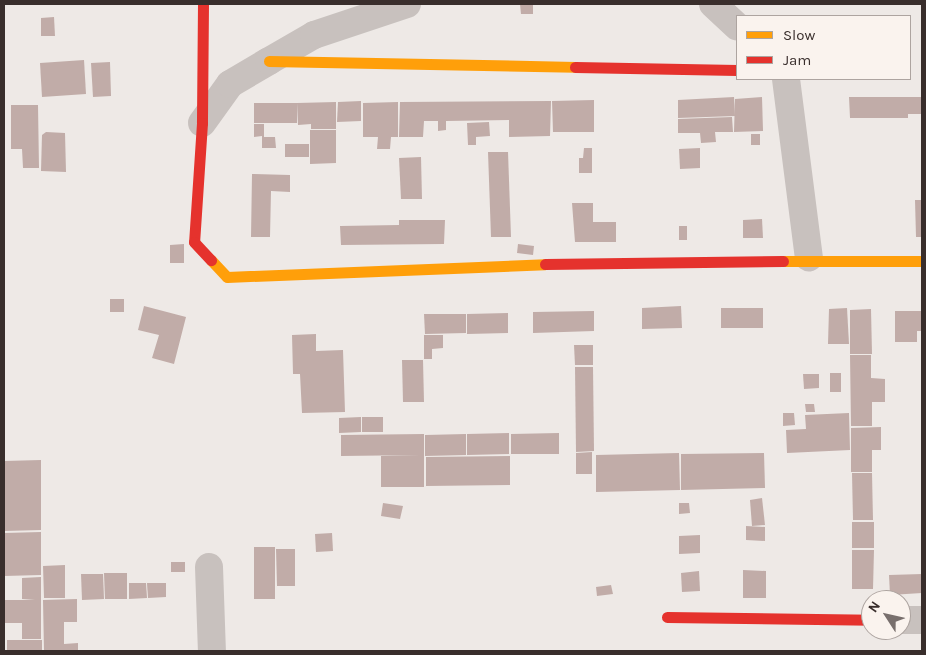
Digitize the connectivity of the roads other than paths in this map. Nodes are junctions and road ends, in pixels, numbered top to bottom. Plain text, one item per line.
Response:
1 (203, 4) edge
2 (407, 4) edge
3 (713, 4) edge
4 (736, 25) edge
5 (269, 61) junction
6 (736, 70) edge
7 (786, 80) edge
8 (202, 123) junction
9 (809, 258) junction
10 (922, 261) edge
11 (209, 567) dead end
12 (666, 618) dead end
13 (861, 620) edge
14 (212, 651) edge

1 - 8 street
2 - 5 street
3 - 4 street
5 - 6 street
5 - 8 street
7 - 9 street
8 - 9 street
9 - 10 street
11 - 14 street
12 - 13 street

